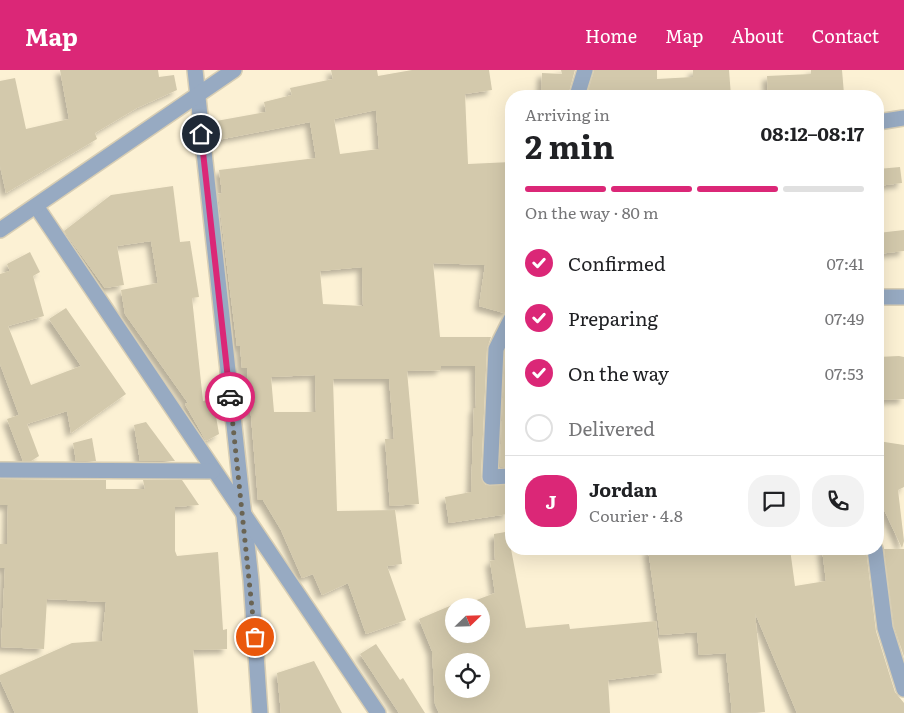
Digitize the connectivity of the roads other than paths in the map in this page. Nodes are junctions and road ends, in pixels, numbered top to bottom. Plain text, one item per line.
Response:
1 (195, 70) edge
2 (234, 70) edge
3 (584, 70) edge
4 (579, 90) edge
5 (197, 96) junction
6 (904, 118) edge
7 (884, 121) edge
8 (36, 206) junction
9 (0, 230) edge
10 (904, 297) edge
11 (884, 298) edge
12 (505, 334) edge
13 (0, 470) edge
14 (213, 471) junction
15 (505, 476) edge
16 (244, 514) junction
17 (876, 555) edge
18 (904, 689) edge
19 (260, 713) edge
20 (378, 713) edge

1 - 5 street
2 - 5 street
3 - 4 street
5 - 8 street
5 - 16 street
6 - 7 street
8 - 9 street
8 - 14 street
10 - 11 street
12 - 15 street
13 - 14 street
14 - 16 street
16 - 19 street
16 - 20 street
17 - 18 street

